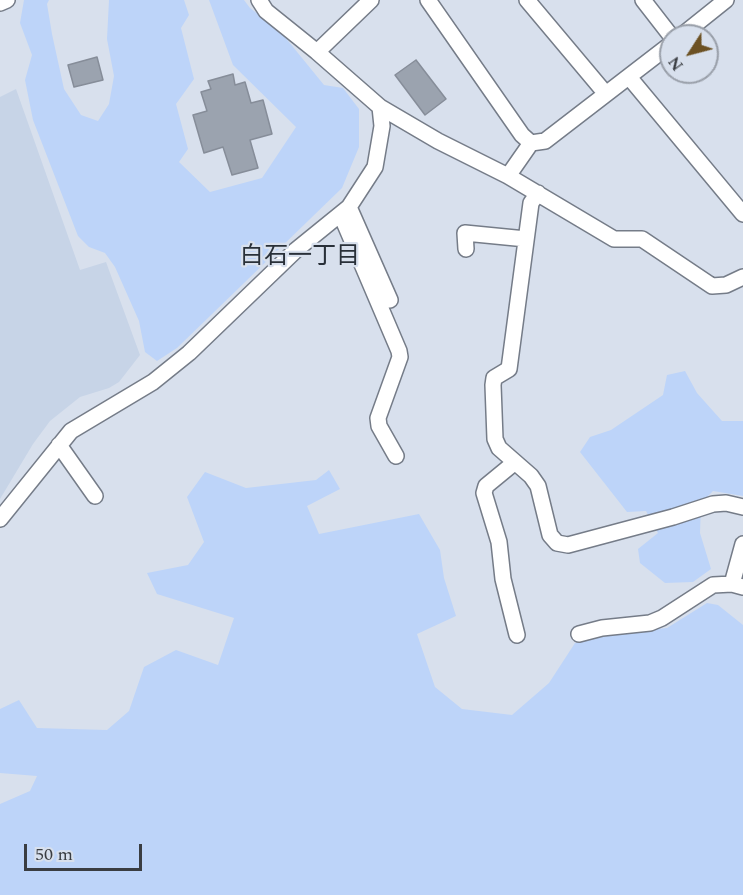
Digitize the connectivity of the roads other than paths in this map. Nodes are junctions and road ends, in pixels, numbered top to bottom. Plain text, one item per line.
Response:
1 (7, 0) edge
2 (260, 0) edge
3 (428, 0) edge
4 (527, 0) edge
5 (643, 0) edge
6 (726, 0) edge
7 (364, 2) edge
8 (0, 3) edge
9 (662, 24) edge
10 (696, 24) edge
11 (317, 52) junction
12 (659, 53) edge
13 (628, 77) junction
14 (606, 94) junction
15 (380, 107) junction
16 (531, 142) junction
17 (508, 176) junction
18 (538, 193) junction
19 (742, 209) edge
20 (345, 211) junction
21 (526, 239) junction
22 (466, 249) dead end
23 (743, 277) edge
24 (390, 300) dead end
25 (59, 445) junction
26 (396, 456) dead end
27 (514, 463) junction
28 (95, 496) dead end
29 (743, 507) edge
30 (0, 519) edge
31 (743, 544) edge
32 (737, 585) edge
33 (579, 634) dead end
34 (517, 635) dead end

1 - 8 street
2 - 11 street
3 - 16 street
4 - 14 street
5 - 9 street
6 - 10 street
7 - 11 street
11 - 15 street
12 - 13 street
13 - 14 street
13 - 19 street
14 - 16 street
15 - 17 street
15 - 20 street
16 - 17 street
17 - 18 street
18 - 21 street
18 - 23 street
20 - 24 street
20 - 25 street
20 - 26 street
21 - 22 street
21 - 27 street
25 - 28 street
25 - 30 street
27 - 29 street
27 - 34 street
31 - 32 street
32 - 33 street

